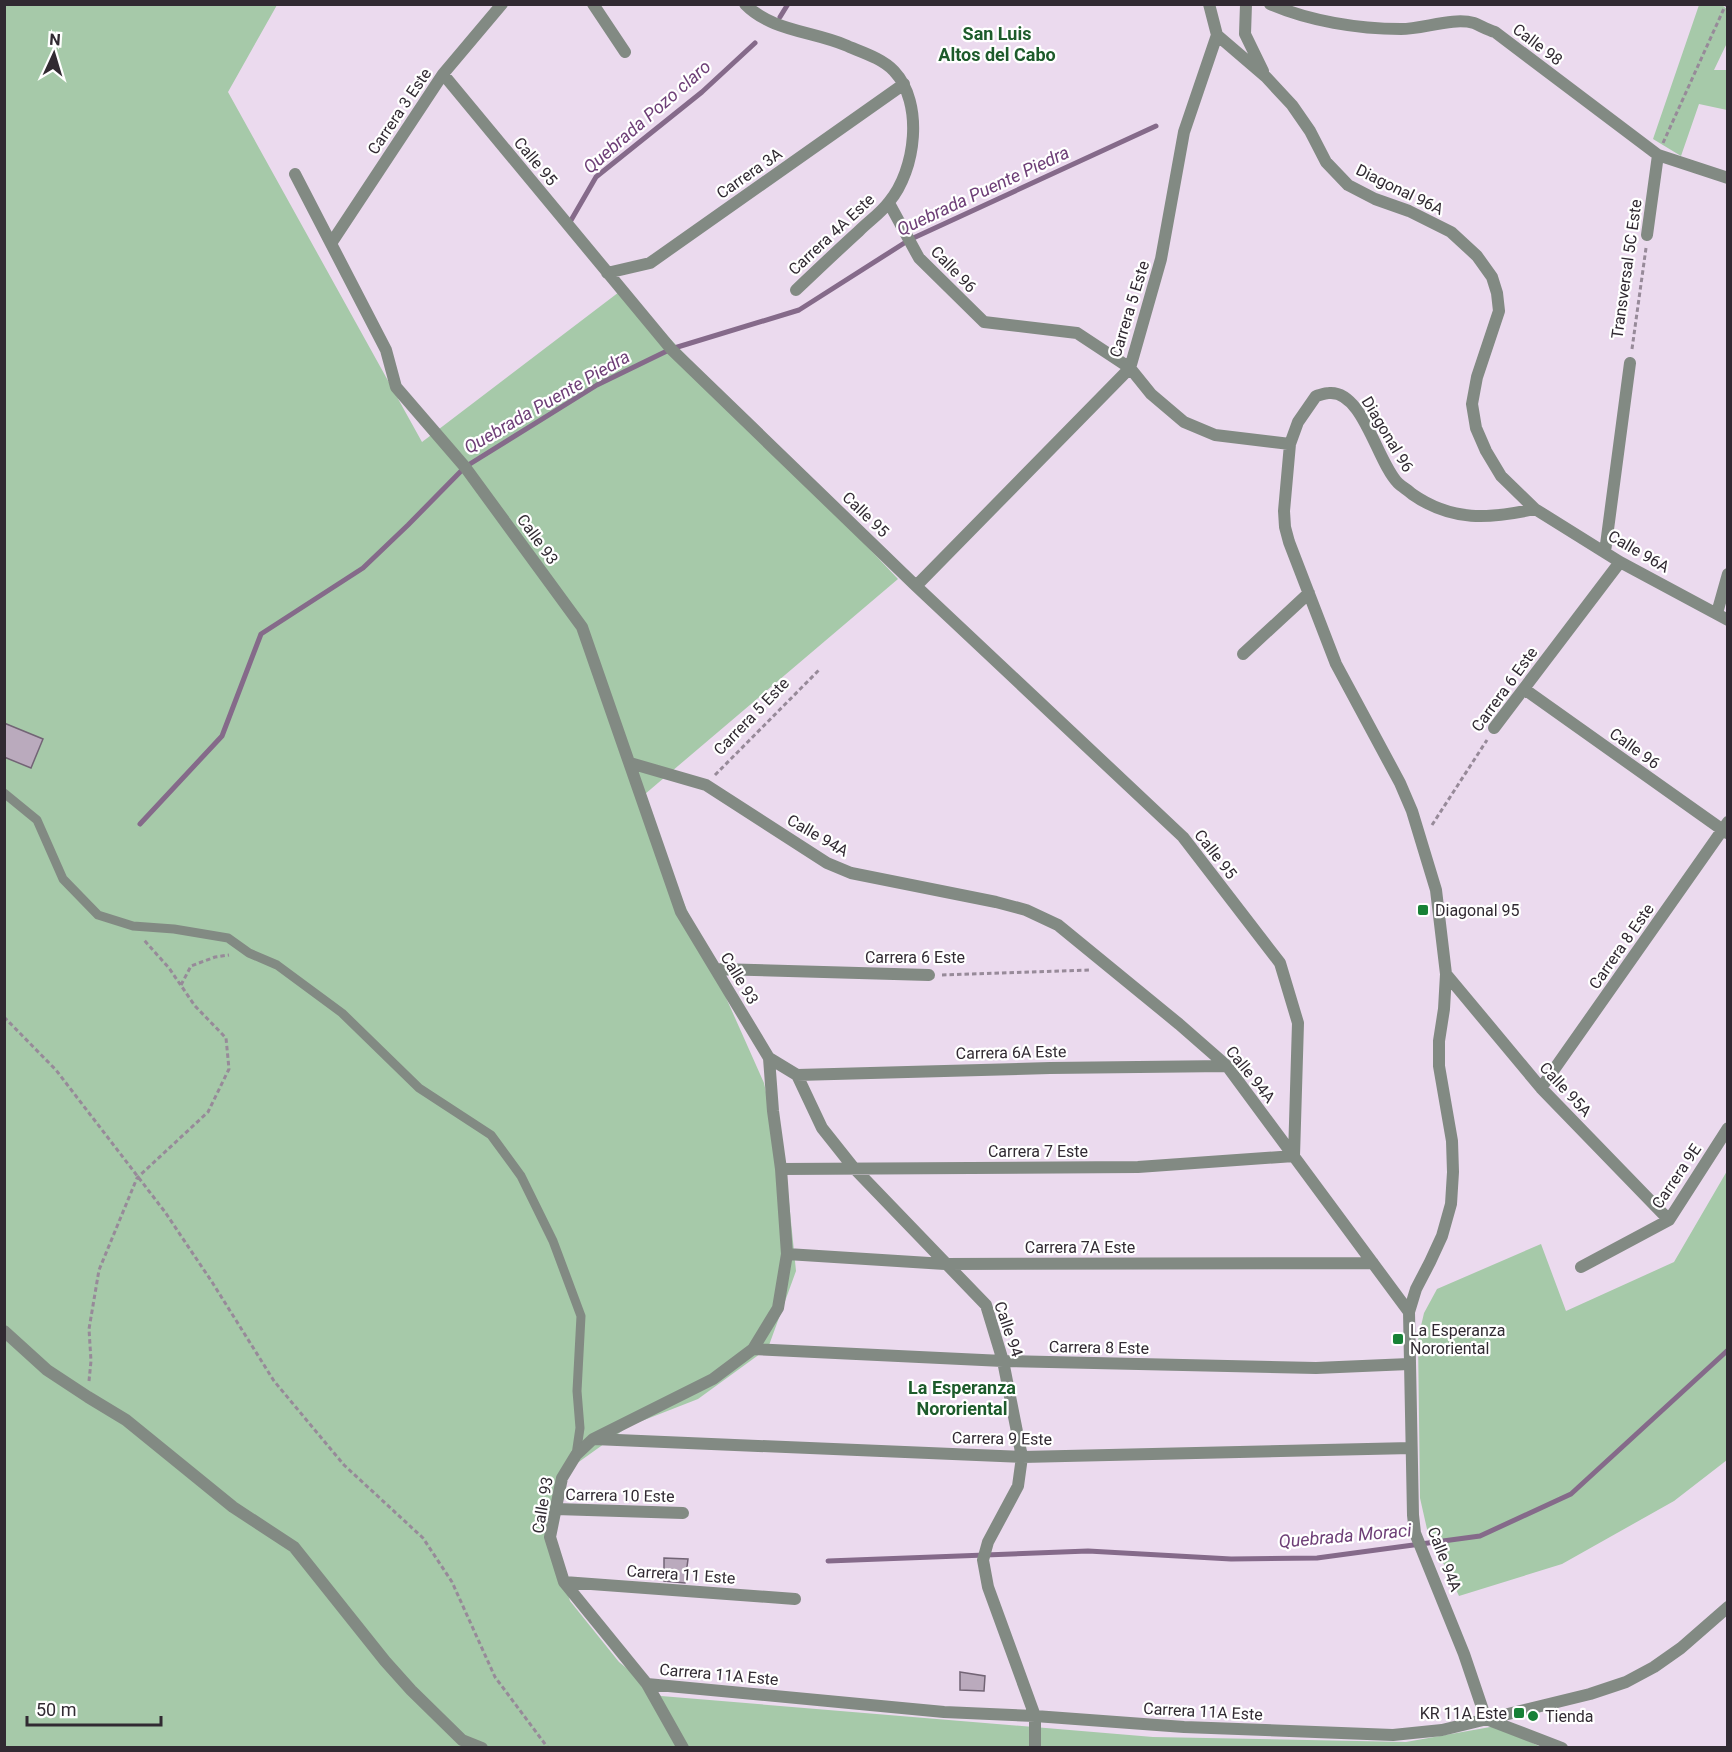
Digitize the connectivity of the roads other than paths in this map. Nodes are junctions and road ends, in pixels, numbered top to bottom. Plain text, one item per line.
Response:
1 (502, 4) edge
2 (593, 4) edge
3 (745, 4) edge
4 (1209, 4) edge
5 (1246, 4) edge
6 (1270, 4) edge
7 (1217, 35) junction
8 (625, 52) dead end
9 (443, 74) junction
10 (1266, 77) junction
11 (904, 84) junction
12 (1658, 155) junction
13 (295, 174) dead end
14 (1728, 178) edge
15 (889, 203) junction
16 (1647, 235) road end
17 (332, 242) junction
18 (608, 273) junction
19 (796, 290) dead end
20 (1630, 363) road end
21 (1130, 368) junction
22 (1290, 444) junction
23 (1535, 509) junction
24 (1605, 552) junction
25 (1620, 562) junction
26 (1728, 574) edge
27 (916, 586) junction
28 (1309, 593) junction
29 (1722, 617) edge
30 (1243, 654) dead end
31 (1524, 689) junction
32 (1494, 728) road end
33 (630, 764) junction
34 (4, 793) edge
35 (1726, 829) edge
36 (716, 969) junction
37 (1446, 974) junction
38 (929, 975) road end
39 (769, 1058) junction
40 (1227, 1066) junction
41 (797, 1075) junction
42 (1541, 1088) junction
43 (1728, 1128) edge
44 (1294, 1156) junction
45 (853, 1167) junction
46 (781, 1169) junction
47 (1669, 1220) junction
48 (787, 1254) junction
49 (1373, 1263) junction
50 (945, 1264) junction
51 (1581, 1267) dead end
52 (1409, 1312) junction
53 (4, 1331) edge
54 (753, 1349) junction
55 (1003, 1361) junction
56 (1409, 1364) junction
57 (593, 1439) junction
58 (1411, 1448) junction
59 (576, 1455) junction
60 (1022, 1457) junction
61 (556, 1509) junction
62 (683, 1513) dead end
63 (564, 1582) junction
64 (795, 1599) dead end
65 (1728, 1607) edge
66 (647, 1684) junction
67 (1035, 1716) junction
68 (1486, 1719) junction
69 (482, 1748) edge
70 (683, 1748) edge
71 (1035, 1748) edge
72 (1562, 1748) edge

1 - 9 street, Carrera 3 Este
2 - 8 street
3 - 11 street
4 - 7 street
5 - 10 street
6 - 12 street, Calle 98
7 - 10 street, Diagonal 96A
7 - 21 street, Carrera 5 Este
9 - 17 street, Carrera 3 Este
9 - 18 street, Calle 95
10 - 23 street, Diagonal 96A
11 - 15 street
11 - 18 street, Carrera 3A
12 - 14 street, Calle 98
12 - 16 street, Transversal 5C Este
13 - 17 street, Calle 93
15 - 19 street, Carrera 4A Este
15 - 21 street, Calle 96
17 - 33 street, Calle 93
18 - 27 street, Calle 95
20 - 24 street, Transversal 5C Este
21 - 22 street, Calle 96
21 - 27 street, Carrera 5 Este
22 - 23 street, Diagonal 96
22 - 28 street
23 - 24 street, Calle 96A
24 - 25 street, Calle 96A
25 - 29 street, Calle 96A
25 - 31 street, Carrera 6 Este
26 - 29 street
27 - 44 street, Calle 95
28 - 30 street
28 - 37 street
31 - 32 street, Carrera 6 Este
31 - 35 street, Calle 96
33 - 36 street, Calle 93
33 - 40 street, Calle 94A
34 - 59 lane
35 - 42 street, Carrera 8 Este
36 - 38 street, Carrera 6 Este
36 - 39 street, Calle 93
37 - 42 street, Calle 95A
37 - 52 street
39 - 41 street
39 - 46 street, Calle 93
40 - 41 street, Carrera 6A Este
40 - 44 street, Calle 94A
41 - 45 street, Calle 94
42 - 47 street, Calle 95A
43 - 47 street, Carrera 9E
44 - 45 street, Carrera 7 Este
44 - 49 street, Calle 94A
45 - 46 street, Carrera 7 Este
45 - 50 street, Calle 94
46 - 48 street, Calle 93
47 - 51 street, Carrera 9E
48 - 50 street, Carrera 7A Este
48 - 54 street, Calle 93
49 - 50 street, Carrera 7A Este
49 - 52 street, Calle 94A
50 - 55 street, Calle 94
52 - 56 street, Calle 94A
53 - 69 street
54 - 55 street, Carrera 8 Este
54 - 57 street, Calle 93
55 - 56 street, Carrera 8 Este
55 - 60 street, Calle 94
56 - 58 street, Calle 94A
57 - 59 street, Calle 93
57 - 60 street, Carrera 9 Este
58 - 60 street, Carrera 9 Este
58 - 68 street, Calle 94A
59 - 61 street, Calle 93
60 - 67 street, Calle 94
61 - 62 street, Carrera 10 Este
61 - 63 street, Calle 93
63 - 64 street, Carrera 11 Este
63 - 66 street, Calle 93
65 - 68 street, Carrera 11A Este
66 - 67 street, Carrera 11A Este
66 - 70 street, Calle 93
67 - 68 street, Carrera 11A Este
67 - 71 street, Calle 94
68 - 72 street

